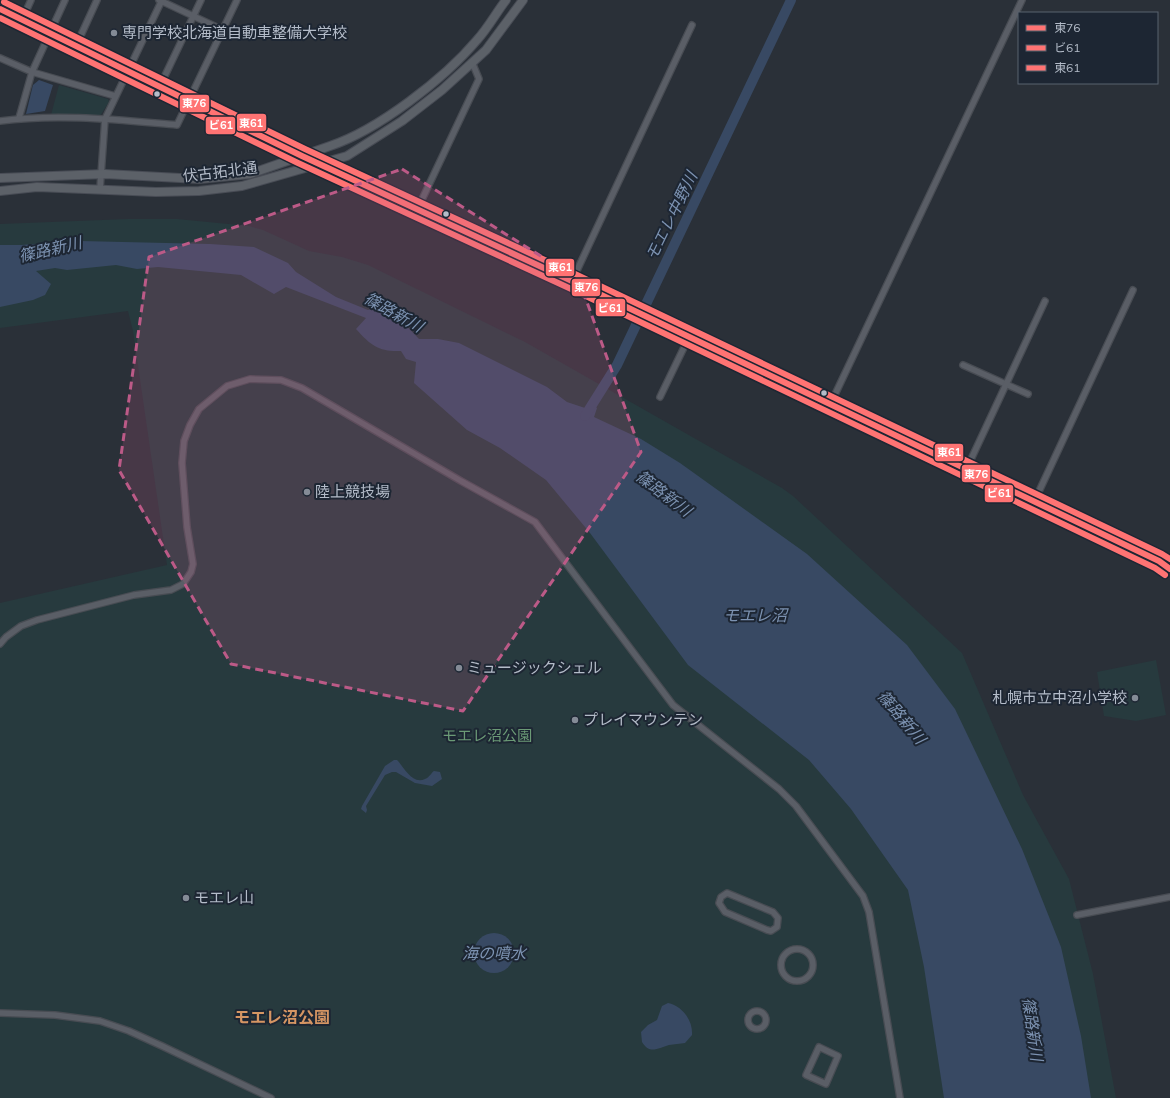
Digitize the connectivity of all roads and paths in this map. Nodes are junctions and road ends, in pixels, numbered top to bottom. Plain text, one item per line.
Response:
1 (31, 0) edge
2 (65, 0) edge
3 (97, 0) edge
4 (161, 0) edge
5 (201, 0) edge
6 (237, 0) edge
7 (506, 0) edge
8 (523, 0) edge
9 (1022, 0) edge
10 (0, 9) edge
11 (193, 16) junction
12 (22, 20) junction
13 (692, 25) dead end
14 (223, 30) junction
15 (49, 33) junction
16 (76, 46) junction
17 (1, 60) edge
18 (472, 62) junction
19 (128, 71) junction
20 (32, 72) junction
21 (160, 86) junction
22 (115, 96) junction
23 (189, 101) junction
24 (19, 118) junction
25 (105, 119) junction
26 (0, 121) edge
27 (302, 156) junction
28 (319, 164) junction
29 (101, 174) junction
30 (0, 178) edge
31 (100, 189) junction
32 (0, 191) edge
33 (417, 210) junction
34 (572, 281) junction
35 (1133, 290) dead end
36 (1045, 301) dead end
37 (689, 337) junction
38 (963, 365) dead end
39 (1006, 384) junction
40 (1028, 394) dead end
41 (660, 396) dead end
42 (830, 405) junction
43 (966, 470) junction
44 (1034, 502) junction
45 (1170, 569) edge
46 (0, 644) edge
47 (1170, 897) edge
48 (725, 912) joint
49 (1077, 915) dead end
50 (789, 979) joint
51 (0, 1013) edge
52 (806, 1075) joint
53 (271, 1098) edge
54 (900, 1098) edge

1 - 12 street
2 - 15 street
3 - 16 street
4 - 11 street
4 - 19 street
5 - 11 street
6 - 14 street
7 - 27 main road, 伏古拓北通
8 - 18 main road, 伏古拓北通
9 - 42 street
10 - 12 street
11 - 14 street
11 - 21 street
12 - 15 street
13 - 34 street
14 - 23 street
15 - 16 street
15 - 20 street
16 - 19 street
17 - 20 street
18 - 28 main road, 伏古拓北通
18 - 33 street
19 - 21 street
19 - 22 street
20 - 22 street
20 - 24 street
21 - 23 street
22 - 25 street
23 - 25 street
23 - 27 street
24 - 25 street
24 - 26 street
25 - 29 street
27 - 28 street
27 - 29 main road, 伏古拓北通
28 - 31 main road, 伏古拓北通
28 - 33 street
29 - 30 main road, 伏古拓北通
29 - 31 street
31 - 32 main road, 伏古拓北通
33 - 34 street
34 - 37 street
35 - 44 street
36 - 39 street
37 - 41 street
37 - 42 street
38 - 39 street
39 - 40 street
39 - 43 street
42 - 43 street
43 - 44 street
44 - 45 street
46 - 54 street
47 - 49 street
48 - 48 street
50 - 50 street
51 - 53 street
52 - 52 street

